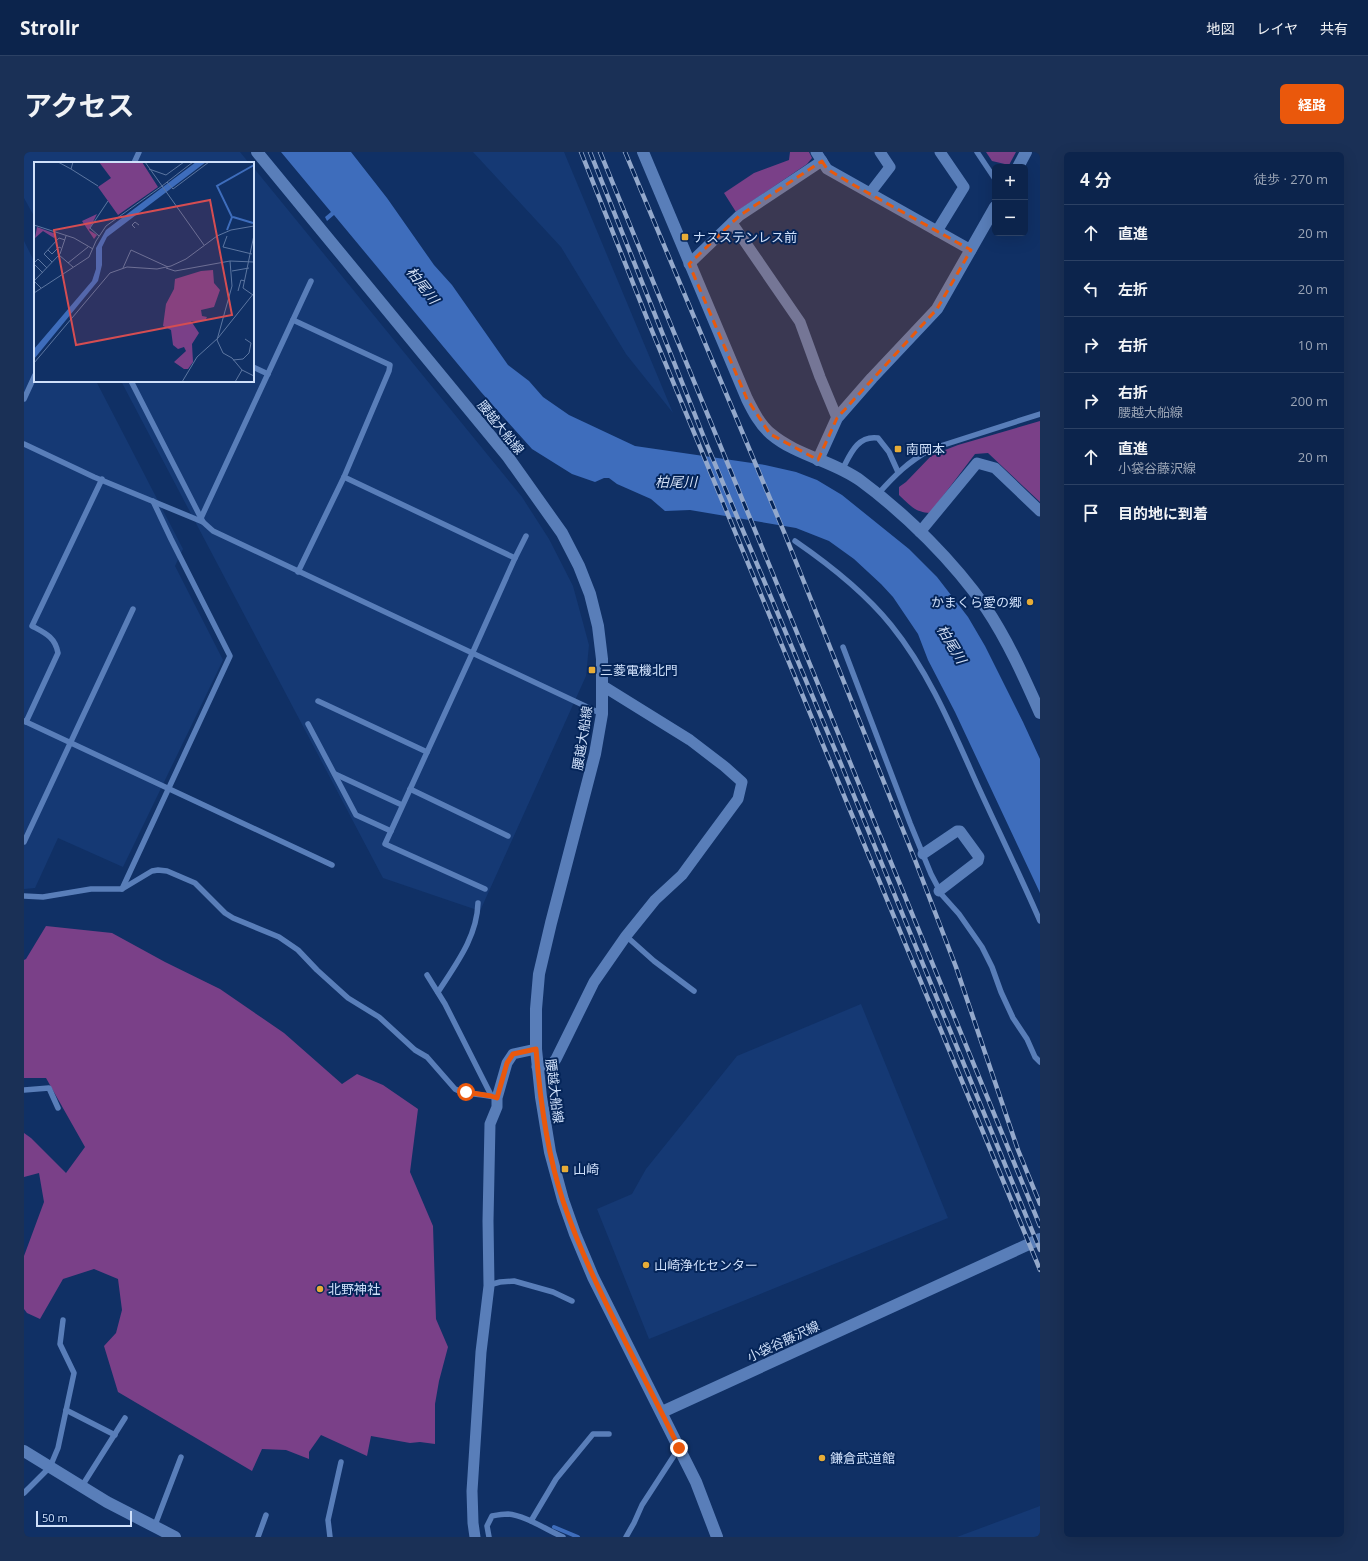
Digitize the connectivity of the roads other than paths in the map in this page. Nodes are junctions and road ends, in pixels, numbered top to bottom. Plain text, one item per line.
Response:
1 (139, 152) edge
2 (257, 152) edge
3 (644, 152) edge
4 (880, 152) edge
5 (940, 152) edge
6 (977, 152) edge
7 (1026, 152) edge
8 (819, 157) edge
9 (134, 162) edge
10 (1020, 164) edge
11 (992, 174) edge
12 (870, 193) junction
13 (992, 212) edge
14 (732, 222) junction
15 (937, 231) junction
16 (971, 250) junction
17 (689, 264) junction
18 (311, 281) dead end
19 (293, 320) junction
20 (254, 367) edge
21 (268, 374) junction
22 (34, 377) edge
23 (132, 382) edge
24 (24, 399) edge
25 (1040, 414) edge
26 (837, 418) junction
27 (24, 444) edge
28 (818, 460) junction
29 (842, 470) junction
30 (898, 472) junction
31 (344, 477) junction
32 (102, 479) junction
33 (878, 494) junction
34 (154, 501) junction
35 (1040, 511) edge
36 (202, 520) junction
37 (920, 532) junction
38 (526, 536) dead end
39 (795, 541) dead end
40 (515, 558) junction
41 (298, 572) junction
42 (133, 609) dead end
43 (843, 647) dead end
44 (472, 654) junction
45 (603, 686) junction
46 (318, 701) dead end
47 (1040, 713) edge
48 (602, 714) junction
49 (25, 722) edge
50 (308, 724) dead end
51 (70, 743) junction
52 (427, 752) junction
53 (334, 774) junction
54 (168, 788) junction
55 (410, 789) junction
56 (402, 805) junction
57 (390, 830) junction
58 (508, 836) dead end
59 (24, 842) edge
60 (923, 854) junction
61 (332, 865) dead end
62 (122, 889) junction
63 (485, 889) dead end
64 (940, 891) junction
65 (24, 896) edge
66 (478, 903) dead end
67 (1040, 921) edge
68 (626, 936) junction
69 (427, 975) dead end
70 (694, 991) dead end
71 (438, 992) junction
72 (536, 1049) junction
73 (1040, 1062) edge
74 (538, 1067) junction
75 (24, 1090) edge
76 (494, 1097) junction
77 (58, 1108) dead end
78 (1040, 1239) edge
79 (489, 1286) junction
80 (572, 1301) dead end
81 (63, 1320) dead end
82 (66, 1410) junction
83 (662, 1412) junction
84 (126, 1418) dead end
85 (609, 1434) dead end
86 (115, 1435) junction
87 (679, 1448) junction
88 (24, 1451) edge
89 (181, 1457) dead end
90 (341, 1462) dead end
91 (50, 1467) junction
92 (82, 1486) junction
93 (24, 1493) edge
94 (266, 1515) dead end
95 (531, 1521) junction
96 (155, 1525) junction
97 (545, 1530) junction
98 (176, 1537) edge
99 (258, 1537) edge
100 (330, 1537) edge
101 (475, 1537) edge
102 (489, 1537) edge
103 (543, 1537) edge
104 (563, 1537) edge
105 (626, 1537) edge
106 (717, 1537) edge

1 - 9 lane
2 - 45 main road, 腰越大船線
3 - 17 main road
4 - 12 street
5 - 15 street
6 - 11 lane
7 - 10 main road
8 - 12 street
8 - 14 street
12 - 15 street
13 - 16 main road
14 - 17 street
14 - 26 street
15 - 16 street
16 - 26 main road
17 - 28 main road
18 - 19 lane
19 - 21 lane
19 - 31 lane
20 - 21 lane
21 - 36 lane
22 - 24 lane
23 - 36 lane
25 - 30 lane
26 - 28 main road
27 - 32 lane
28 - 29 main road
29 - 30 lane
29 - 33 main road
30 - 33 lane
31 - 40 lane
31 - 41 lane
32 - 34 lane
32 - 49 lane
33 - 37 main road
34 - 36 lane
34 - 54 lane
35 - 37 street
36 - 41 lane
37 - 47 main road
38 - 40 lane
39 - 67 lane
40 - 44 lane
41 - 44 lane
42 - 51 lane
43 - 60 lane
44 - 48 lane
44 - 52 lane
45 - 48 main road, 腰越大船線
45 - 68 street
46 - 52 lane
48 - 72 main road, 腰越大船線
49 - 51 lane
50 - 53 lane
51 - 54 lane
51 - 59 lane
52 - 55 lane
53 - 56 lane
53 - 57 lane
54 - 61 lane
54 - 62 lane
55 - 56 lane
55 - 58 lane
56 - 57 lane
57 - 63 lane
60 - 64 lane
60 - 64 street
62 - 65 lane
62 - 76 lane
64 - 73 lane
66 - 71 lane
68 - 70 lane
68 - 74 street
69 - 71 lane
71 - 76 lane
72 - 74 main road, 腰越大船線
72 - 76 street
74 - 83 main road, 腰越大船線
75 - 77 lane
76 - 79 street
78 - 83 main road, 小袋谷藤沢線
79 - 80 lane
79 - 101 street
81 - 82 lane
82 - 86 lane
82 - 91 lane
83 - 87 main road
84 - 86 lane
85 - 95 lane
86 - 92 lane
87 - 105 lane
87 - 106 main road
88 - 91 main road
89 - 96 lane
90 - 100 lane
91 - 92 main road
91 - 93 lane
92 - 96 main road
94 - 99 lane
95 - 97 lane
95 - 102 lane
96 - 98 main road
97 - 103 lane
97 - 104 lane

